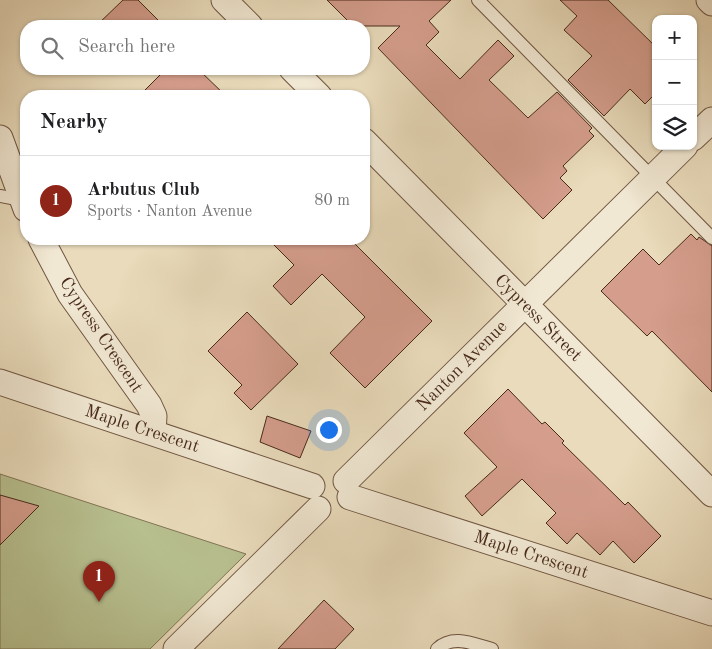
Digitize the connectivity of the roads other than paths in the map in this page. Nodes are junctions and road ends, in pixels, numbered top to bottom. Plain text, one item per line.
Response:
1 (224, 0) edge
2 (478, 0) edge
3 (709, 0) edge
4 (712, 3) edge
5 (244, 20) edge
6 (298, 75) edge
7 (313, 90) edge
8 (712, 120) edge
9 (697, 134) edge
10 (0, 138) edge
11 (370, 147) edge
12 (681, 150) edge
13 (652, 178) junction
14 (16, 202) edge
15 (712, 238) edge
16 (44, 245) edge
17 (525, 304) junction
18 (0, 382) edge
19 (153, 432) junction
20 (348, 489) junction
21 (712, 494) edge
22 (315, 497) junction
23 (712, 613) edge
24 (176, 649) edge
25 (437, 649) edge
26 (492, 649) edge

1 - 5 street
2 - 13 lane
3 - 4 street
6 - 7 street
8 - 9 street
10 - 14 street
11 - 17 street, Cypress Street
12 - 13 street, Nanton Avenue
13 - 15 lane
13 - 17 street, Nanton Avenue
16 - 19 street, Cypress Crescent
17 - 20 street, Nanton Avenue
17 - 21 street, Cypress Street
18 - 19 street, Maple Crescent
19 - 22 street, Maple Crescent
20 - 22 street
20 - 22 street
20 - 23 street, Maple Crescent
22 - 24 street
25 - 26 lane

